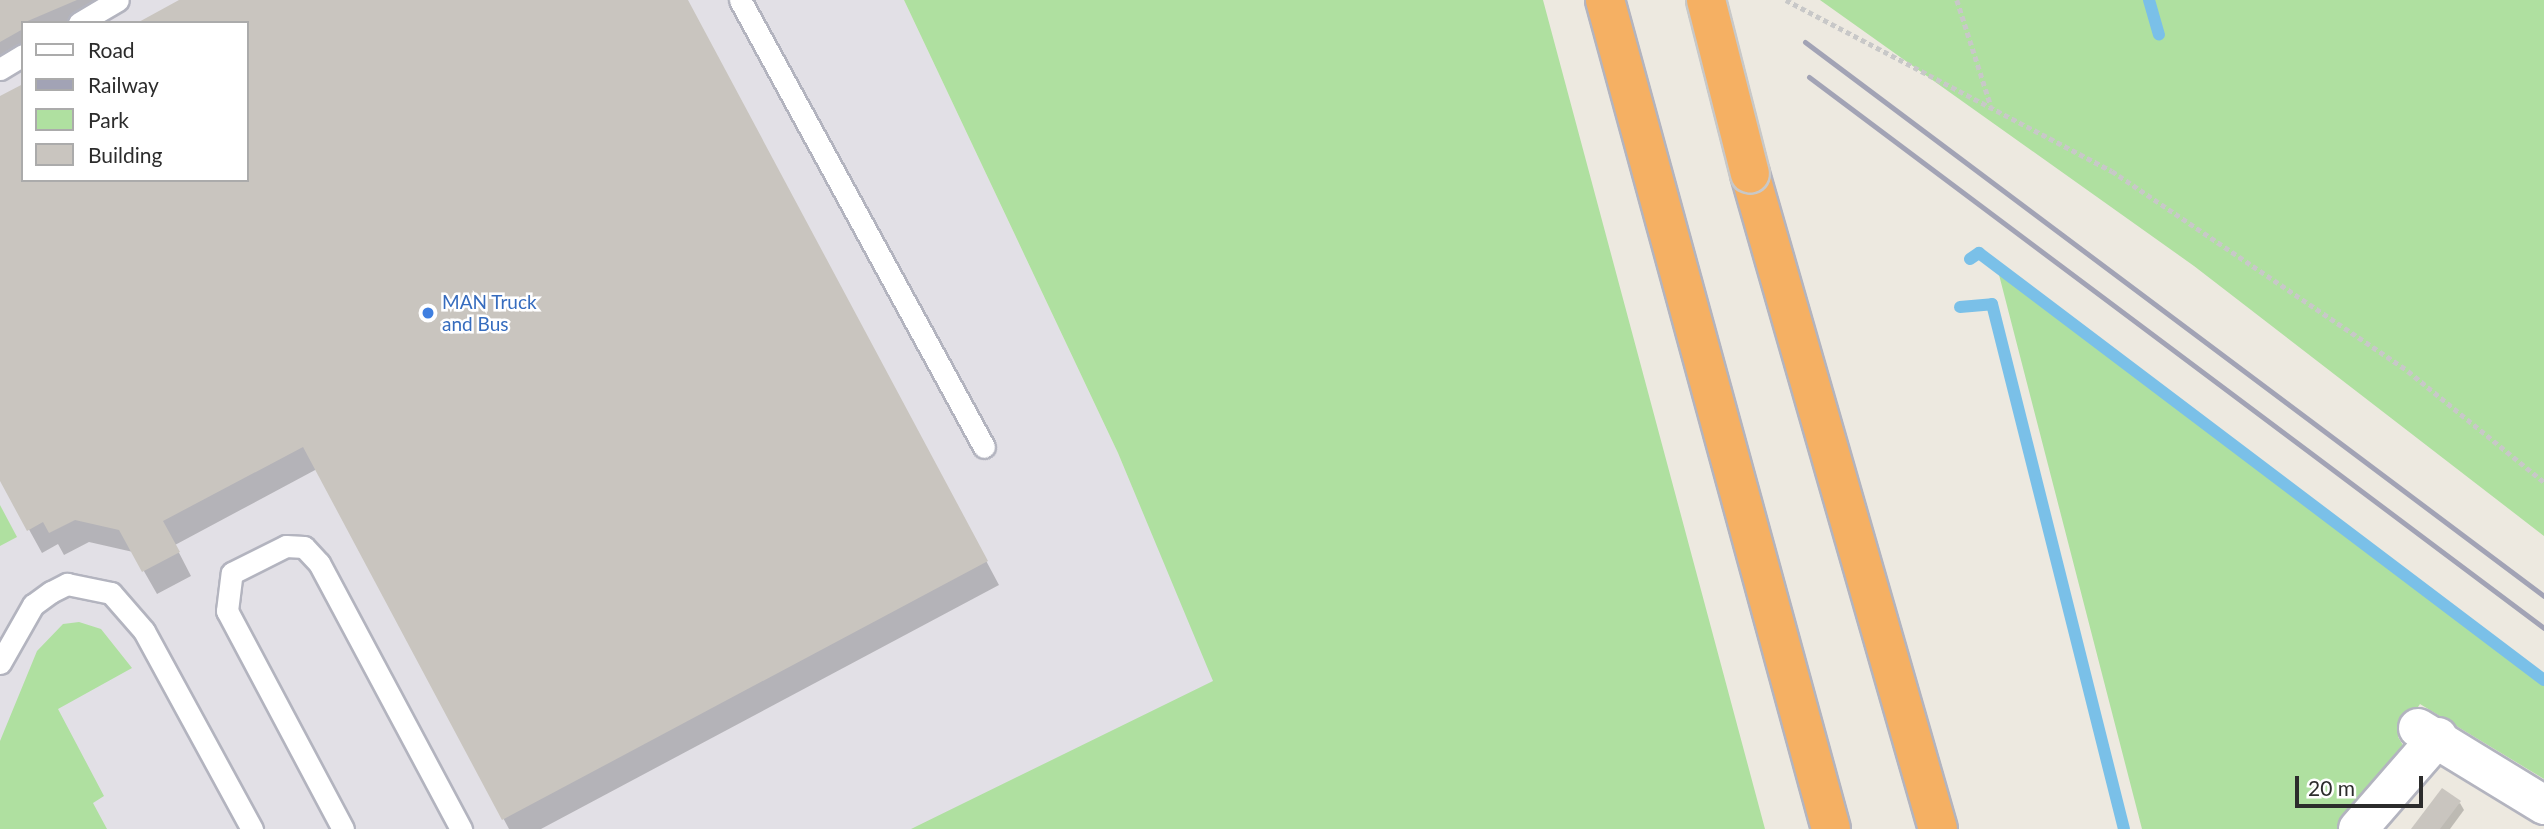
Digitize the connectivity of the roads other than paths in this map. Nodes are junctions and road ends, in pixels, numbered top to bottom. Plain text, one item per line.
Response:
1 (118, 0) edge
2 (740, 0) edge
3 (1605, 0) edge
4 (1706, 0) edge
5 (82, 21) edge
6 (21, 56) edge
7 (0, 69) edge
8 (985, 447) dead end
9 (0, 663) edge
10 (2544, 805) edge
11 (252, 829) edge
12 (343, 829) edge
13 (461, 829) edge
14 (1830, 829) edge
15 (1938, 829) edge
16 (2358, 829) edge

1 - 5 lane
2 - 8 lane
3 - 14 highway
4 - 15 highway, bridge
6 - 7 lane
9 - 11 lane
10 - 16 street
12 - 13 lane

